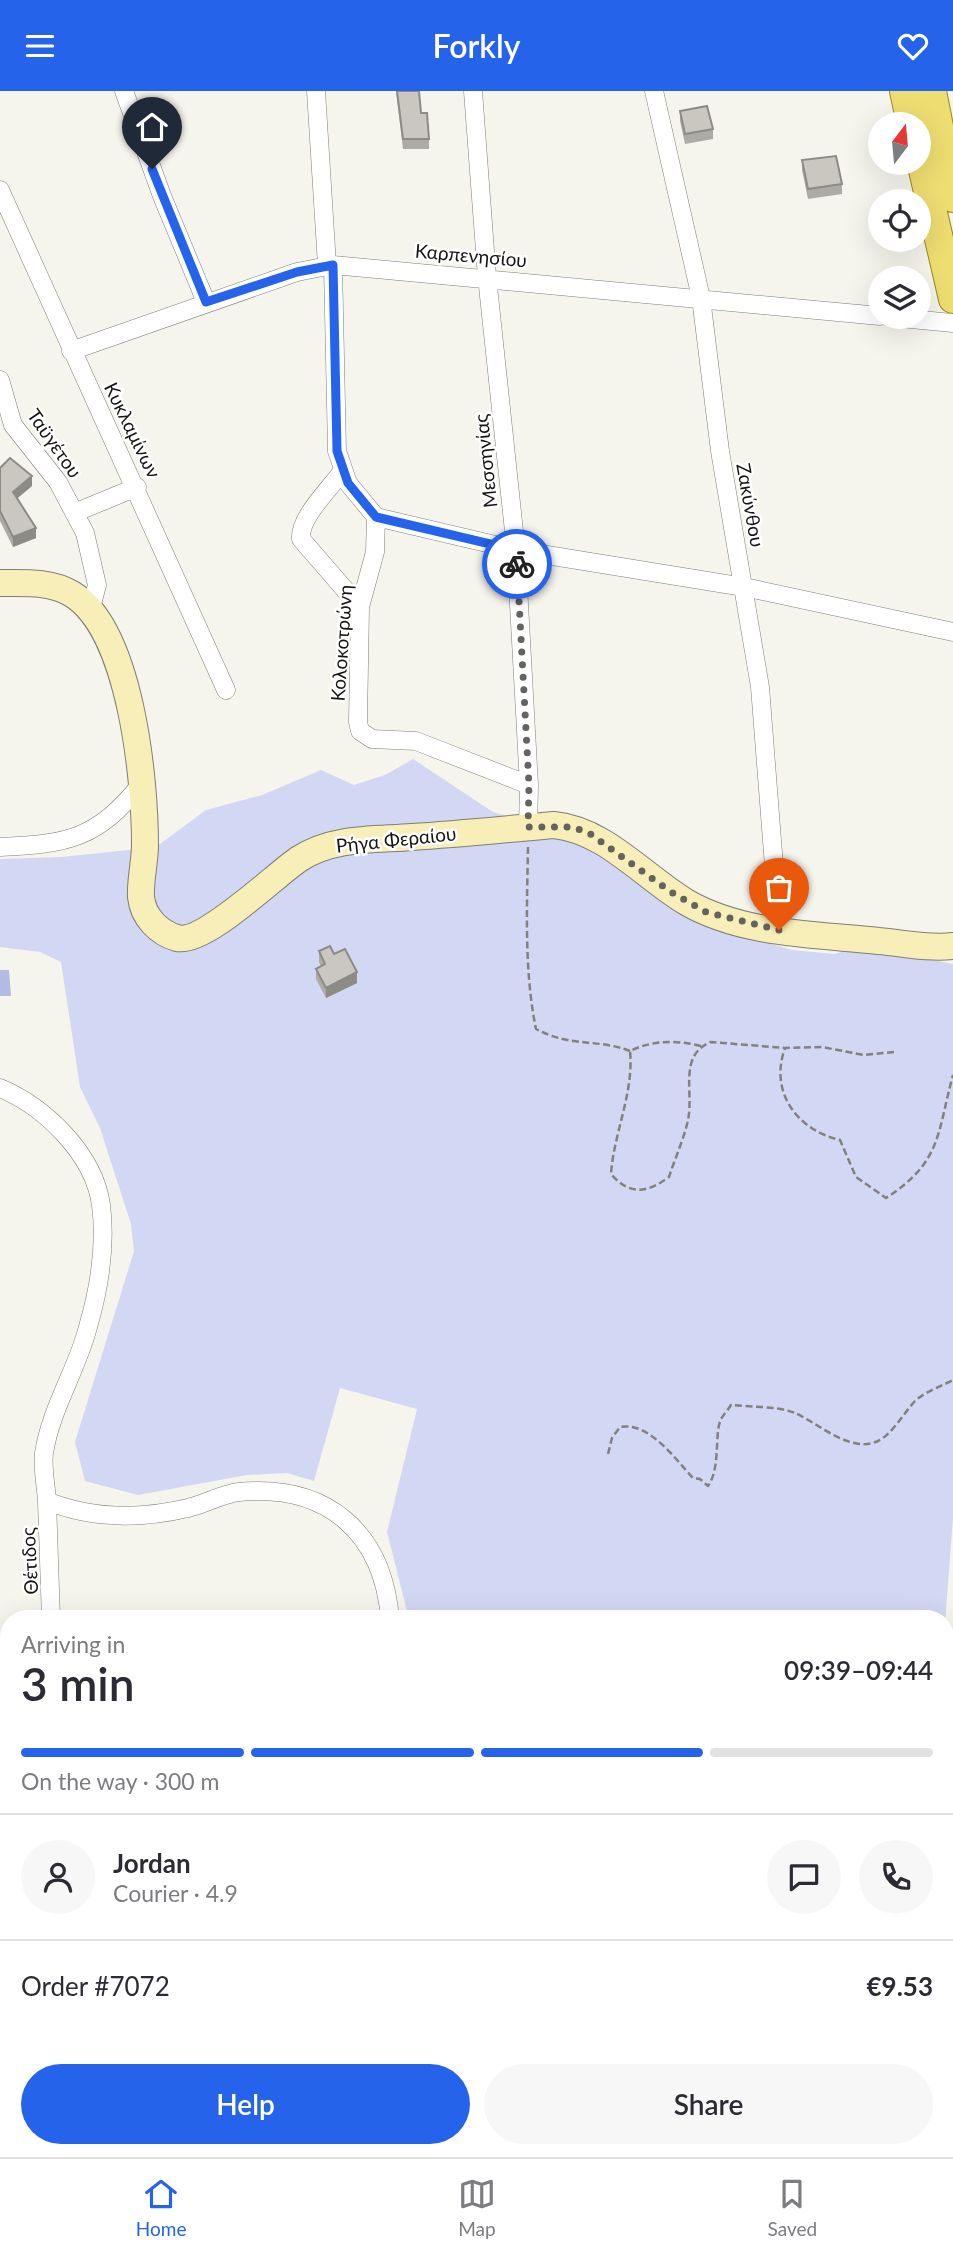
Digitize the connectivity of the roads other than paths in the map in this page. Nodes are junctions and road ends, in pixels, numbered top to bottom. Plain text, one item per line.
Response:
1 (124, 91) edge
2 (316, 91) edge
3 (473, 91) edge
4 (654, 91) edge
5 (904, 91) edge
6 (932, 91) edge
7 (908, 112) edge
8 (924, 175) edge
9 (0, 190) edge
10 (953, 198) edge
11 (330, 265) junction
12 (487, 277) junction
13 (701, 298) junction
14 (953, 299) edge
15 (206, 302) junction
16 (868, 315) edge
17 (931, 321) edge
18 (953, 323) edge
19 (71, 351) junction
20 (0, 380) edge
21 (344, 470) junction
22 (137, 487) junction
23 (74, 513) junction
24 (376, 517) junction
25 (516, 550) junction
26 (0, 583) edge
27 (744, 587) junction
28 (360, 607) junction
29 (91, 608) junction
30 (953, 632) edge
31 (226, 690) dead end
32 (141, 783) junction
33 (529, 785) junction
34 (528, 827) junction
35 (0, 847) edge
36 (779, 930) junction
37 (950, 948) edge
38 (0, 1088) edge
39 (47, 1500) junction
40 (51, 1610) edge
41 (389, 1610) edge

1 - 15 street
2 - 11 street
3 - 12 street, Μεσσηνίας
4 - 13 street, Ζακύνθου
5 - 7 main road
6 - 10 main road
8 - 14 main road
9 - 19 street, Κυκλαμίνων
11 - 12 street, Καρπενησίου
11 - 15 street, Καρπενησίου
11 - 21 street
12 - 13 street, Καρπενησίου
12 - 25 street, Μεσσηνίας
13 - 16 street, Καρπενησίου
13 - 27 street, Ζακύνθου
15 - 19 street, Καρπενησίου
17 - 18 street
19 - 22 street, Κυκλαμίνων
20 - 23 street, Ταϋγέτου
21 - 24 street
21 - 28 street
22 - 23 street
22 - 31 street, Κυκλαμίνων
23 - 29 street, Ταϋγέτου
24 - 25 street
24 - 28 street, Κολοκοτρώνη
25 - 27 street
25 - 33 street, Μεσσηνίας
26 - 29 street
27 - 30 street
27 - 36 street, Ζακύνθου
28 - 33 street, Κολοκοτρώνη
29 - 32 street, Ρήγα Φεραίου
32 - 34 street, Ρήγα Φεραίου
32 - 35 street
33 - 34 street, Μεσσηνίας
34 - 36 street, Ρήγα Φεραίου
36 - 37 street, Ρήγα Φεραίου
38 - 39 street, Θέτιδος
39 - 40 street, Θέτιδος
39 - 41 street

